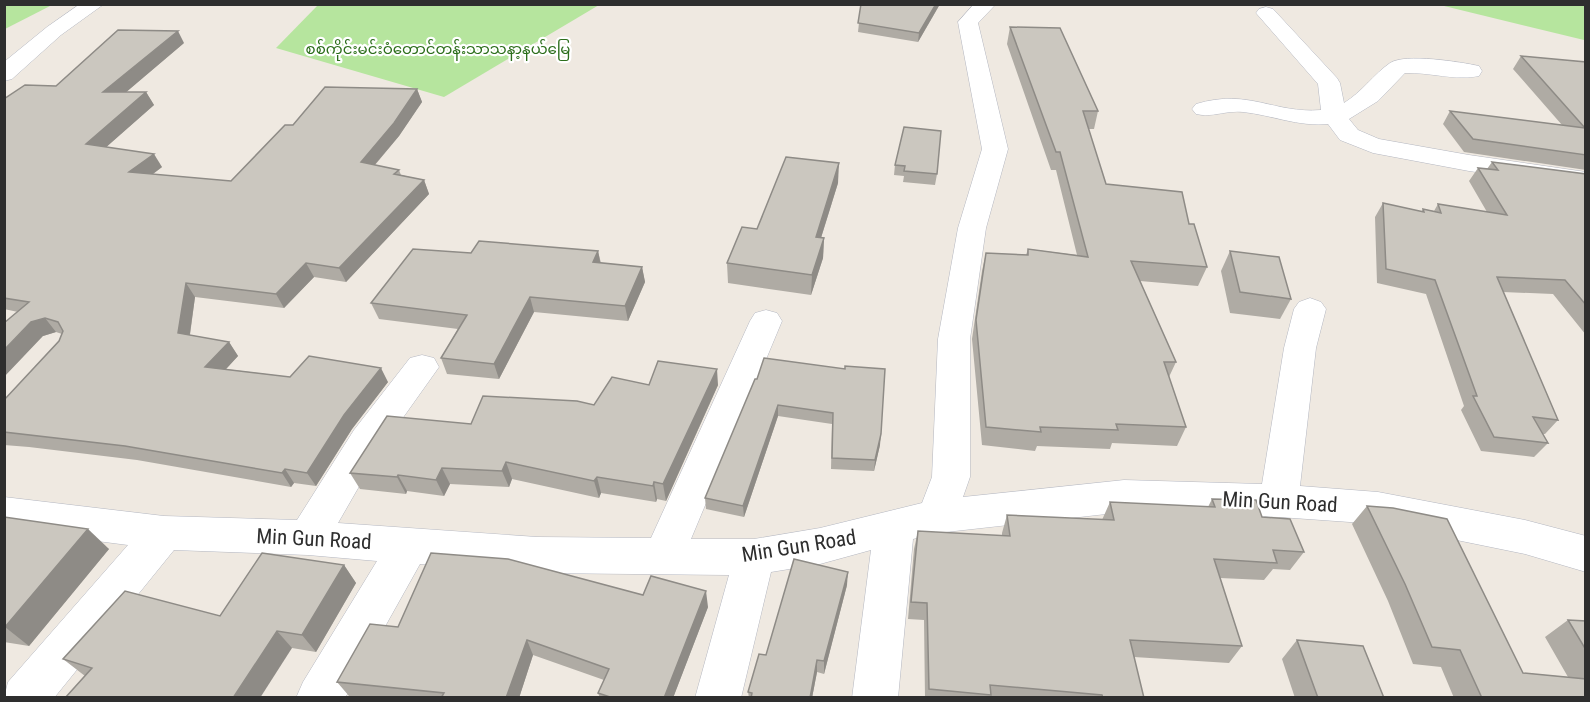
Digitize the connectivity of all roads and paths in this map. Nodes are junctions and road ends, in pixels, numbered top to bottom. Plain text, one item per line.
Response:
1 (94, 4) edge
2 (969, 10) edge
3 (1266, 13) dead end
4 (1471, 71) dead end
5 (4, 74) edge
6 (1204, 109) dead end
7 (1334, 116) junction
8 (1586, 180) edge
9 (1310, 309) dead end
10 (766, 321) dead end
11 (422, 367) dead end
12 (1279, 501) junction
13 (4, 513) edge
14 (937, 516) junction
15 (894, 528) junction
16 (164, 533) junction
17 (308, 538) junction
18 (409, 545) junction
19 (1586, 554) edge
20 (663, 556) junction
21 (754, 557) junction
22 (24, 698) edge
23 (319, 698) edge
24 (718, 698) edge
25 (875, 698) edge

1 - 5 street
2 - 14 street
3 - 7 street
4 - 7 street
6 - 7 street
7 - 8 street
9 - 12 street
10 - 20 street
11 - 17 street
12 - 14 street, Min Gun Road
12 - 19 street, Min Gun Road
13 - 16 street, Min Gun Road
14 - 15 street, Min Gun Road
15 - 21 street, Min Gun Road
15 - 25 street
16 - 17 street, Min Gun Road
16 - 22 street
17 - 18 street, Min Gun Road
18 - 20 street, Min Gun Road
18 - 23 street
20 - 21 street, Min Gun Road
21 - 24 street

